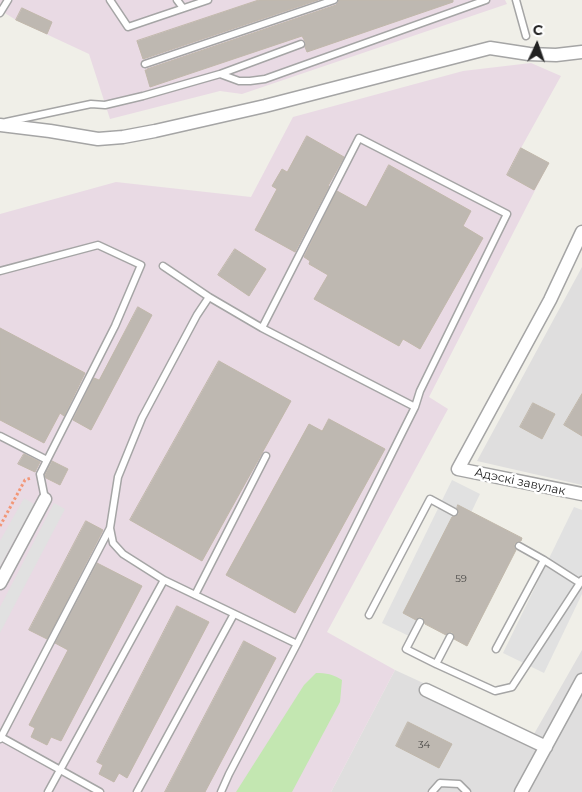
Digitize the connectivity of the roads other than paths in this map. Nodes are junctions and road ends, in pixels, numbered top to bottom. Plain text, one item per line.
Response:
1 (8, 0) edge
2 (110, 0) edge
3 (177, 0) edge
4 (208, 0) edge
5 (334, 0) edge
6 (486, 0) edge
7 (516, 0) edge
8 (183, 8) junction
9 (0, 12) edge
10 (526, 36) dead end
11 (301, 44) dead end
12 (582, 52) edge
13 (145, 64) dead end
14 (220, 74) junction
15 (0, 124) edge
16 (582, 232) edge
17 (163, 266) dead end
18 (0, 271) edge
19 (209, 297) junction
20 (262, 328) junction
21 (415, 407) junction
22 (0, 436) edge
23 (266, 456) dead end
24 (47, 460) junction
25 (582, 494) edge
26 (45, 499) joint
27 (454, 512) dead end
28 (110, 528) junction
29 (518, 546) dead end
30 (544, 560) junction
31 (164, 580) junction
32 (581, 582) edge
33 (0, 583) edge
34 (195, 595) junction
35 (234, 614) junction
36 (369, 615) dead end
37 (420, 622) dead end
38 (450, 637) dead end
39 (297, 644) junction
40 (496, 649) dead end
41 (436, 664) junction
42 (582, 680) edge
43 (426, 690) dead end
44 (0, 738) edge
45 (546, 747) junction
46 (60, 770) junction
47 (48, 792) edge
48 (100, 792) edge
49 (137, 792) edge
50 (221, 792) edge
51 (432, 792) edge
52 (467, 792) edge
53 (522, 792) edge

1 - 9 lane
2 - 8 lane
3 - 8 lane
4 - 8 lane
5 - 13 lane
6 - 14 lane
7 - 10 lane
11 - 14 lane
12 - 15 street
14 - 15 lane
16 - 25 street, Адэскі завулак
17 - 19 lane
18 - 24 lane
19 - 20 lane
19 - 28 lane
20 - 21 lane
20 - 21 lane
21 - 39 lane
22 - 24 lane
23 - 34 lane
24 - 26 lane
26 - 33 street
27 - 36 lane
28 - 31 lane
28 - 44 lane
29 - 30 lane
30 - 32 lane
30 - 40 lane
31 - 34 lane
31 - 46 lane
32 - 41 lane
34 - 35 lane
35 - 39 lane
35 - 49 lane
37 - 41 lane
38 - 41 lane
39 - 50 lane
42 - 45 street
43 - 45 street
44 - 46 lane
45 - 53 street
46 - 47 lane
46 - 48 lane
51 - 52 lane

